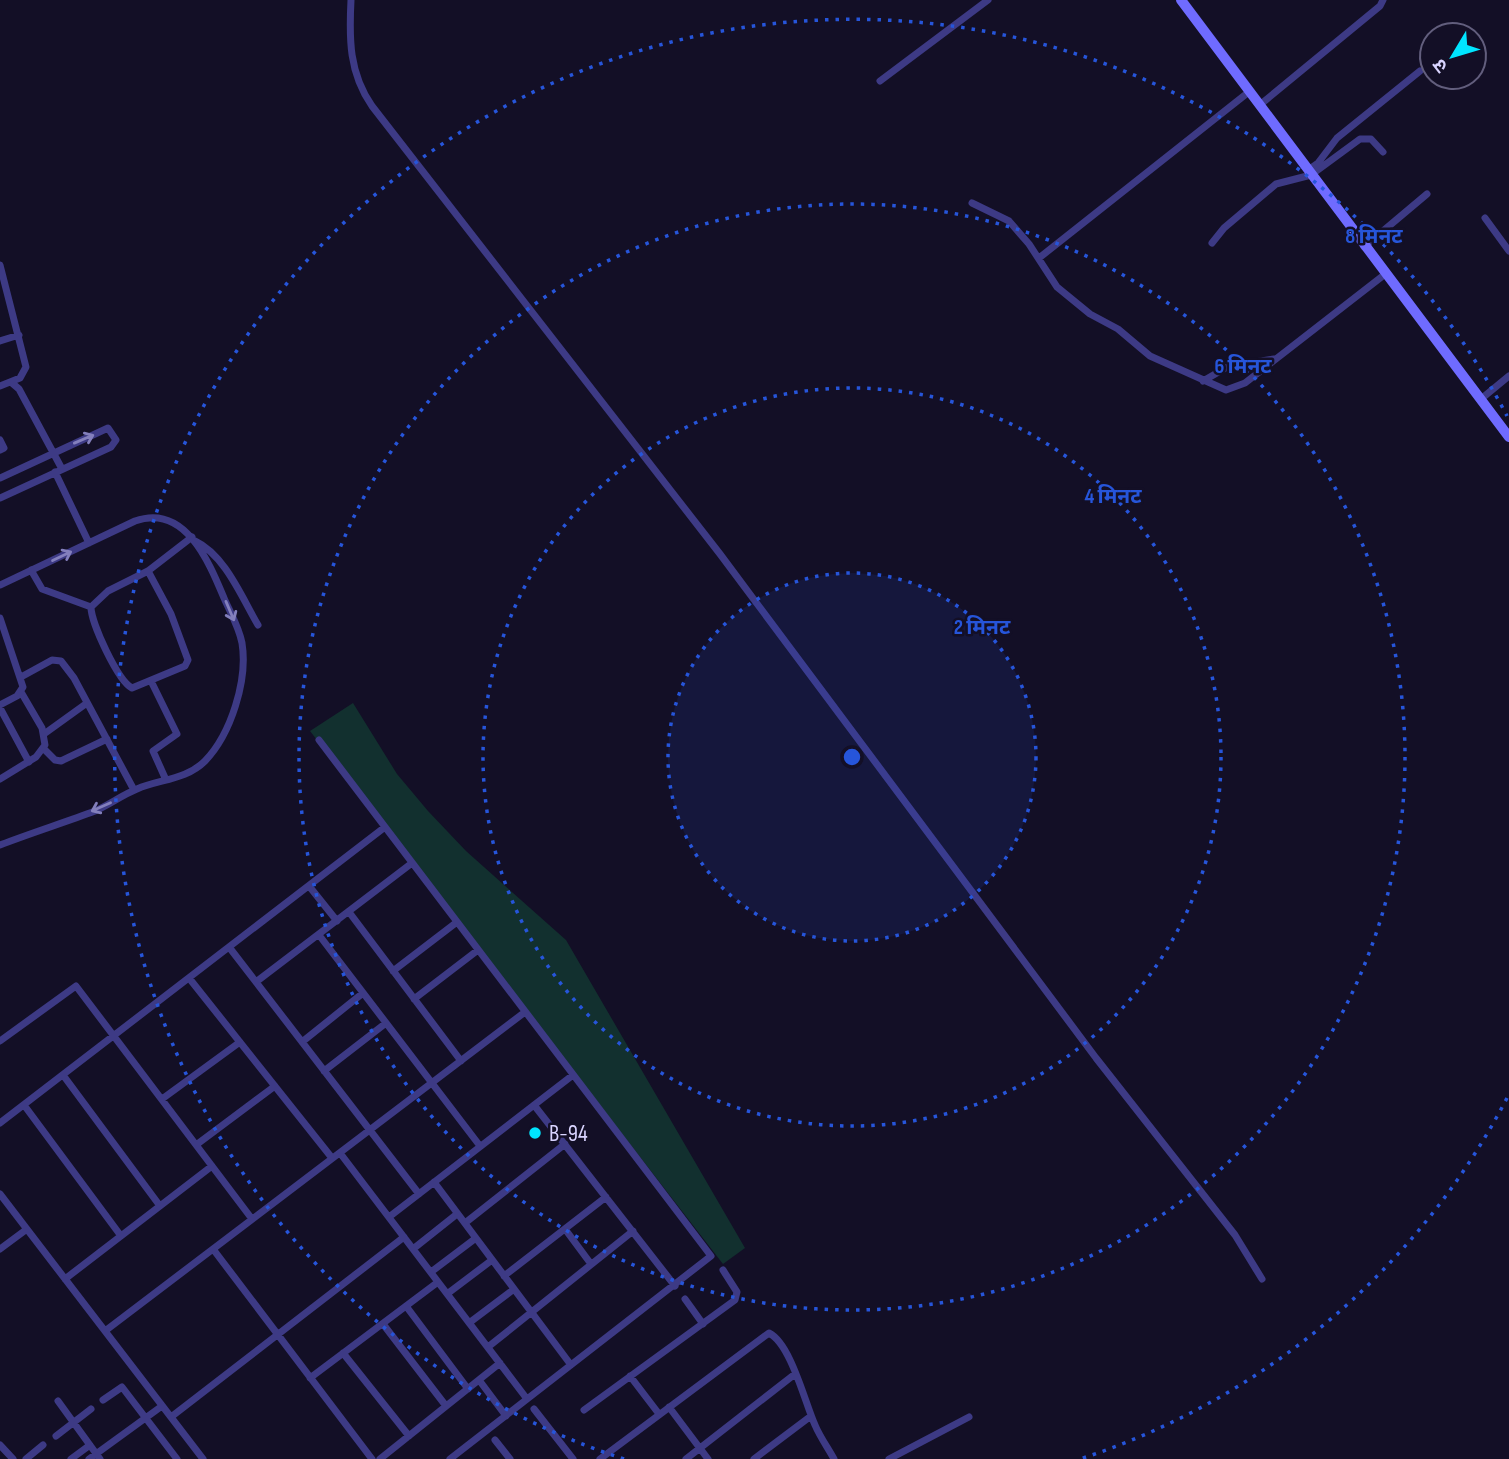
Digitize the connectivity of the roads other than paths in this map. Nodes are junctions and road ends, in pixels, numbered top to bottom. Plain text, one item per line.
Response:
1 (351, 0) edge
2 (988, 0) edge
3 (1181, 0) edge
4 (1383, 0) edge
5 (1418, 73) edge
6 (880, 81) dead end
7 (1250, 91) junction
8 (1262, 104) junction
9 (1383, 152) dead end
10 (1309, 172) junction
11 (1427, 194) dead end
12 (972, 203) dead end
13 (1485, 218) dead end
14 (1212, 243) dead end
15 (1364, 247) junction
16 (1509, 251) edge
17 (1039, 258) junction
18 (0, 265) edge
19 (1384, 275) junction
20 (19, 335) junction
21 (0, 341) edge
22 (1275, 359) junction
23 (1509, 376) edge
24 (1203, 381) junction
25 (12, 383) junction
26 (0, 386) edge
27 (1482, 398) junction
28 (1509, 438) edge
29 (0, 440) edge
30 (0, 450) edge
31 (53, 452) junction
32 (58, 471) junction
33 (0, 478) edge
34 (0, 498) edge
35 (194, 539) junction
36 (89, 542) junction
37 (31, 570) junction
38 (148, 570) junction
39 (0, 585) edge
40 (91, 607) junction
41 (0, 618) edge
42 (258, 625) dead end
43 (21, 677) junction
44 (151, 681) junction
45 (21, 692) junction
46 (87, 703) junction
47 (0, 707) edge
48 (44, 734) junction
49 (107, 739) junction
50 (319, 740) dead end
51 (44, 748) junction
52 (29, 762) junction
53 (0, 779) edge
54 (166, 780) junction
55 (134, 790) junction
56 (385, 827) junction
57 (0, 845) edge
58 (412, 863) junction
59 (309, 886) junction
60 (349, 912) junction
61 (337, 921) junction
62 (457, 922) junction
63 (319, 935) junction
64 (229, 947) junction
65 (478, 950) junction
66 (393, 971) junction
67 (189, 978) junction
68 (256, 982) junction
69 (363, 993) junction
70 (414, 999) junction
71 (525, 1012) junction
72 (386, 1023) junction
73 (114, 1036) junction
74 (0, 1041) edge
75 (240, 1042) junction
76 (302, 1042) junction
77 (461, 1060) junction
78 (324, 1071) junction
79 (63, 1075) junction
80 (573, 1075) junction
81 (432, 1083) junction
82 (275, 1086) junction
83 (162, 1099) junction
84 (24, 1105) junction
85 (534, 1105) junction
86 (0, 1123) edge
87 (369, 1130) junction
88 (565, 1144) junction
89 (196, 1145) junction
90 (480, 1146) junction
91 (340, 1153) junction
92 (332, 1158) junction
93 (212, 1166) junction
94 (433, 1182) junction
95 (419, 1194) junction
96 (0, 1195) edge
97 (606, 1197) junction
98 (160, 1206) junction
99 (457, 1214) junction
100 (388, 1217) junction
101 (253, 1219) junction
102 (465, 1223) junction
103 (27, 1229) junction
104 (565, 1229) junction
105 (632, 1231) junction
106 (121, 1236) junction
107 (404, 1237) junction
108 (476, 1238) junction
109 (0, 1249) edge
110 (213, 1249) junction
111 (413, 1249) junction
112 (492, 1260) junction
113 (591, 1264) junction
114 (723, 1270) dead end
115 (431, 1272) junction
116 (504, 1276) junction
117 (65, 1279) junction
118 (1262, 1279) dead end
119 (438, 1282) junction
120 (675, 1286) junction
121 (514, 1289) junction
122 (447, 1294) junction
123 (685, 1299) dead end
124 (406, 1306) junction
125 (531, 1311) junction
126 (470, 1323) junction
127 (383, 1324) junction
128 (703, 1324) junction
129 (105, 1331) junction
130 (278, 1335) junction
131 (488, 1347) junction
132 (343, 1353) junction
133 (500, 1363) junction
134 (571, 1365) junction
135 (795, 1374) junction
136 (631, 1376) junction
137 (310, 1378) junction
138 (479, 1380) junction
139 (468, 1389) junction
140 (527, 1399) junction
141 (103, 1400) dead end
142 (58, 1401) dead end
143 (162, 1406) junction
144 (446, 1406) junction
145 (669, 1407) junction
146 (91, 1409) dead end
147 (534, 1409) dead end
148 (584, 1410) dead end
149 (659, 1414) junction
150 (506, 1416) junction
151 (811, 1416) junction
152 (170, 1417) junction
153 (969, 1417) dead end
154 (146, 1418) junction
155 (73, 1423) junction
156 (56, 1436) dead end
157 (409, 1436) junction
158 (495, 1440) dead end
159 (0, 1445) edge
160 (43, 1445) dead end
161 (90, 1445) junction
162 (700, 1448) junction
163 (833, 1456) edge
164 (95, 1457) edge
165 (13, 1459) edge
166 (26, 1459) edge
167 (71, 1459) edge
168 (177, 1459) edge
169 (203, 1459) edge
170 (372, 1459) edge
171 (380, 1459) edge
172 (450, 1459) edge
173 (510, 1459) edge
174 (573, 1459) edge
175 (600, 1459) edge
176 (686, 1459) edge
177 (708, 1459) edge
178 (754, 1459) edge
179 (823, 1459) edge
180 (889, 1459) edge

1 - 118 street
2 - 6 street
3 - 7 street
4 - 8 street
5 - 10 street
7 - 8 street
7 - 17 street
8 - 10 street
9 - 10 street
10 - 14 street
10 - 15 street
11 - 15 street
12 - 17 street
13 - 16 street
15 - 19 street
17 - 24 street
18 - 20 street
19 - 22 street
19 - 27 street
20 - 21 street
20 - 25 street
22 - 24 street
22 - 24 street
23 - 27 street
25 - 26 street
25 - 31 street
27 - 28 street
29 - 30 street
31 - 32 street
31 -> 32 street
31 - 33 street
32 - 34 street
32 - 36 street
35 - 36 street
35 - 38 street
35 - 42 street
35 -> 54 street
37 -> 36 street
37 - 39 street
37 - 40 street
38 - 40 street
38 - 44 street
40 - 44 street
41 - 43 street
43 - 45 street
43 - 46 street
44 - 54 street
45 - 47 street
45 - 48 street
46 - 48 street
46 - 49 street
47 - 52 street
48 - 51 street
49 - 51 street
49 - 55 street
50 - 56 street
51 - 52 street
52 - 53 street
54 - 55 street
55 -> 57 street
56 - 58 street
56 - 59 street
58 - 60 street
58 - 62 street
59 - 61 street
59 - 64 street
60 - 61 street
60 - 66 street
61 - 63 street
62 - 65 street
62 - 66 street
63 - 68 street
63 - 69 street
64 - 67 street
64 - 68 street
65 - 70 street
65 - 71 street
66 - 70 street
67 - 73 street
67 - 75 street
68 - 76 street
69 - 72 street
69 - 76 street
70 - 77 street
71 - 77 street
71 - 80 street
72 - 78 street
72 - 81 street
73 - 74 street
73 - 79 street
73 - 83 street
75 - 82 street
75 - 83 street
76 - 78 street
77 - 81 street
78 - 87 street
79 - 84 street
79 - 98 street
80 - 85 street
80 - 120 street
81 - 87 street
81 - 90 street
82 - 89 street
82 - 92 street
83 - 89 street
84 - 86 street
84 - 106 street
85 - 88 street
85 - 90 street
87 - 91 street
87 - 95 street
88 - 97 street
88 - 102 street
89 - 93 street
90 - 94 street
91 - 92 street
91 - 100 street
92 - 101 street
93 - 98 street
93 - 101 street
94 - 95 street
94 - 99 street
95 - 100 street
96 - 103 street
97 - 104 street
97 - 105 street
98 - 106 street
99 - 102 street
99 - 111 street
100 - 107 street
101 - 110 street
102 - 108 street
103 - 109 street
103 - 117 street
104 - 113 street
104 - 116 street
105 - 113 street
105 - 120 street
106 - 117 street
107 - 111 street
107 - 130 street
108 - 112 street
108 - 115 street
110 - 129 street
110 - 130 street
111 - 115 street
112 - 116 street
112 - 122 street
113 - 125 street
114 - 128 street
115 - 119 street
116 - 121 street
117 - 129 street
119 - 122 street
119 - 124 street
120 - 134 street
121 - 125 street
121 - 126 street
122 - 126 street
123 - 128 street
124 - 127 street
124 - 139 street
125 - 131 street
125 - 134 street
126 - 131 street
127 - 132 street
127 - 144 street
128 - 136 street
129 - 143 street
130 - 137 street
130 - 152 street
131 - 133 street
132 - 137 street
132 - 157 street
133 - 138 street
133 - 140 street
134 - 140 street
135 - 145 street
135 - 151 street
135 - 162 street
136 - 148 street
136 - 149 street
137 - 170 street
138 - 139 street
138 - 150 street
139 - 144 street
140 - 150 street
141 - 154 street
142 - 155 street
143 - 152 street
143 - 154 street
144 - 157 street
145 - 149 street
145 - 162 street
146 - 155 street
147 - 174 street
149 - 175 street
150 - 172 street
151 - 163 street
151 - 178 street
152 - 169 street
153 - 180 street
154 - 164 street
154 - 168 street
155 - 156 street
155 - 161 street
157 - 171 street
158 - 173 street
159 - 165 street
160 - 166 street
161 - 164 street
161 - 167 street
162 - 176 street
162 - 177 street
163 - 179 street

